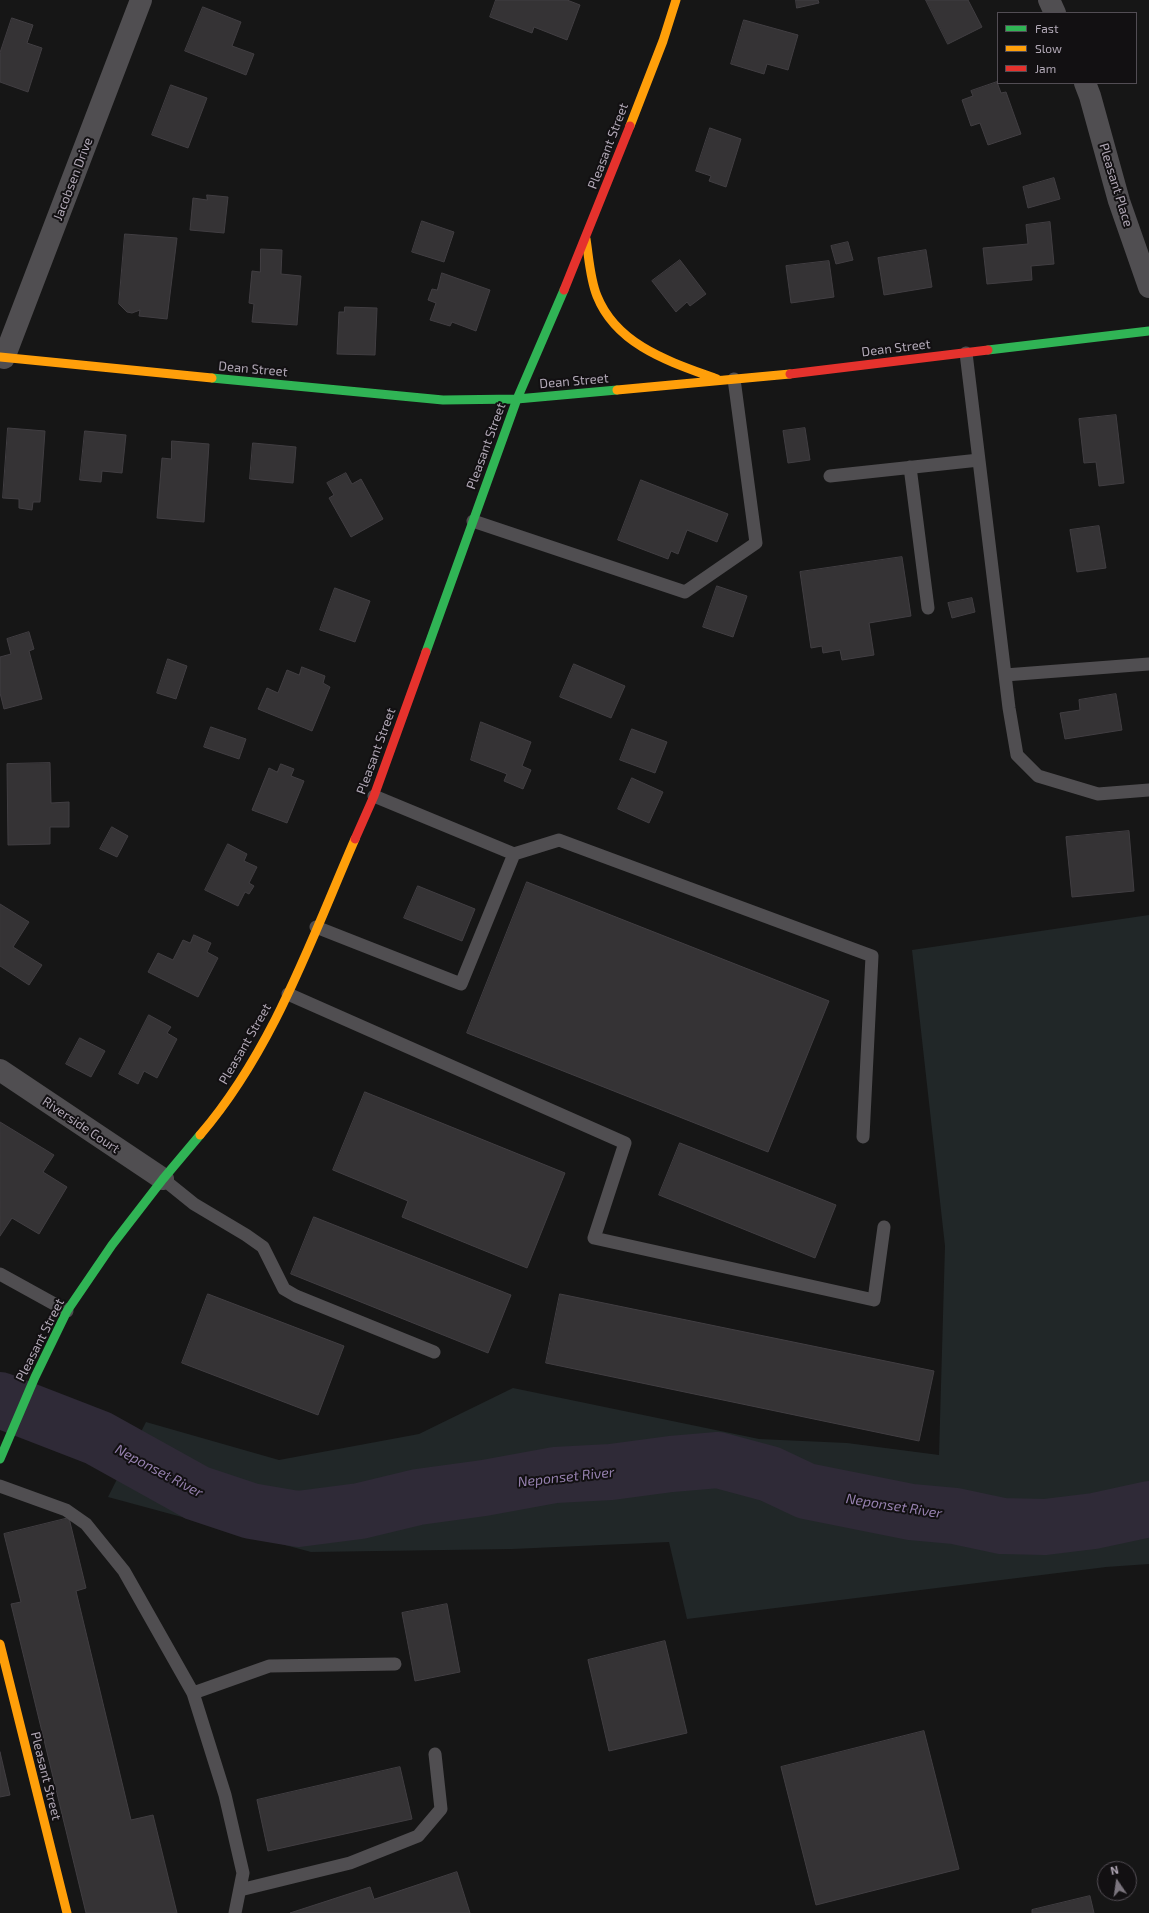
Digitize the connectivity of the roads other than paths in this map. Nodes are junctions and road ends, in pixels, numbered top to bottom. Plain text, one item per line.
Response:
1 (141, 0) edge
2 (676, 0) edge
3 (1049, 0) edge
4 (1055, 12) edge
5 (1085, 84) edge
6 (586, 239) junction
7 (1149, 287) edge
8 (1149, 331) edge
9 (966, 353) junction
10 (2, 357) edge
11 (734, 379) junction
12 (720, 380) junction
13 (517, 399) junction
14 (979, 460) junction
15 (910, 467) junction
16 (830, 476) dead end
17 (473, 521) junction
18 (928, 608) dead end
19 (1149, 664) edge
20 (1005, 675) junction
21 (1149, 790) edge
22 (374, 796) junction
23 (514, 854) junction
24 (316, 927) junction
25 (288, 994) junction
26 (0, 1070) edge
27 (863, 1137) dead end
28 (163, 1179) junction
29 (884, 1227) dead end
30 (0, 1274) edge
31 (67, 1311) junction
32 (434, 1352) dead end
33 (0, 1459) edge
34 (0, 1486) edge
35 (0, 1644) edge
36 (395, 1664) dead end
37 (193, 1693) junction
38 (435, 1754) dead end
39 (240, 1890) junction
40 (67, 1913) edge
41 (235, 1913) edge

1 - 10 street, Jacobsen Drive
2 - 6 street, Pleasant Street
3 - 4 street
5 - 7 street, Pleasant Place
6 - 12 street
6 - 13 street, Pleasant Street
8 - 9 street, Dean Street
9 - 11 street, Dean Street
9 - 14 lane
10 - 13 street, Dean Street
11 - 12 street, Dean Street
11 - 17 lane
12 - 13 street, Dean Street
13 - 17 street, Pleasant Street
14 - 15 lane
14 - 20 lane
15 - 16 lane
15 - 18 lane
17 - 22 street, Pleasant Street
19 - 20 lane
20 - 21 lane
22 - 23 lane
22 - 24 street, Pleasant Street
23 - 24 lane
23 - 27 lane
24 - 25 street, Pleasant Street
25 - 28 street, Pleasant Street
25 - 29 lane
26 - 28 street, Riverside Court
28 - 31 street, Pleasant Street
28 - 32 lane
30 - 31 lane
31 - 33 street, Pleasant Street
34 - 37 lane
35 - 40 street, Pleasant Street
36 - 37 lane
37 - 39 lane
38 - 39 lane
39 - 41 lane

